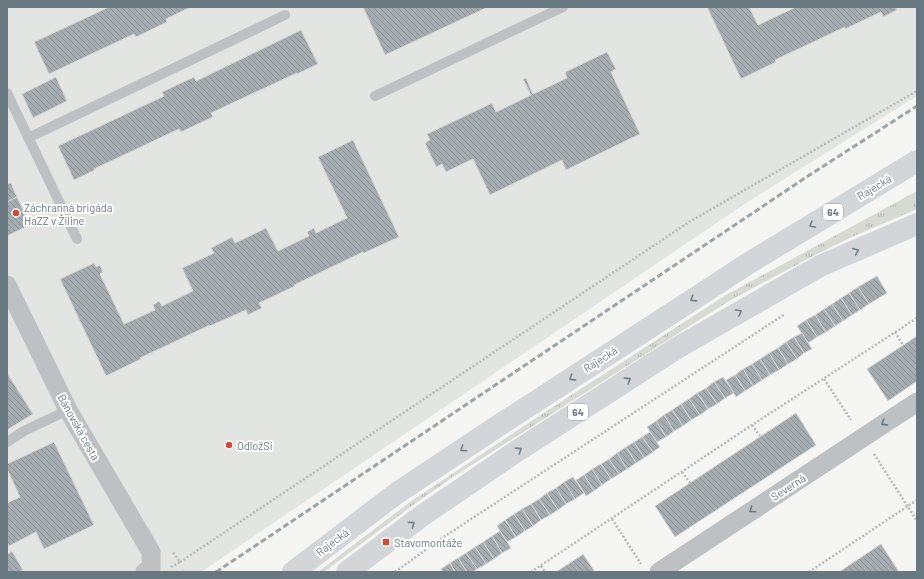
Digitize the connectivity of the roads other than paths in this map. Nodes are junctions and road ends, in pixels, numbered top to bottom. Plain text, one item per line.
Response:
1 (557, 8) edge
2 (285, 15) dead end
3 (7, 93) edge
4 (375, 96) dead end
5 (28, 138) junction
6 (917, 161) edge
7 (917, 224) edge
8 (77, 239) dead end
9 (7, 285) edge
10 (917, 402) edge
11 (68, 410) junction
12 (7, 442) edge
13 (650, 569) edge
14 (148, 570) edge
15 (293, 572) edge
16 (347, 572) edge

1 - 4 lane
2 - 5 lane
3 - 5 lane
5 - 8 lane
6 -> 15 main road, Rajecká / 64
16 -> 7 main road, 64
9 - 11 street, Bánovská cesta
10 -> 13 street, Severná
11 - 12 lane
11 - 14 street, Bánovská cesta

